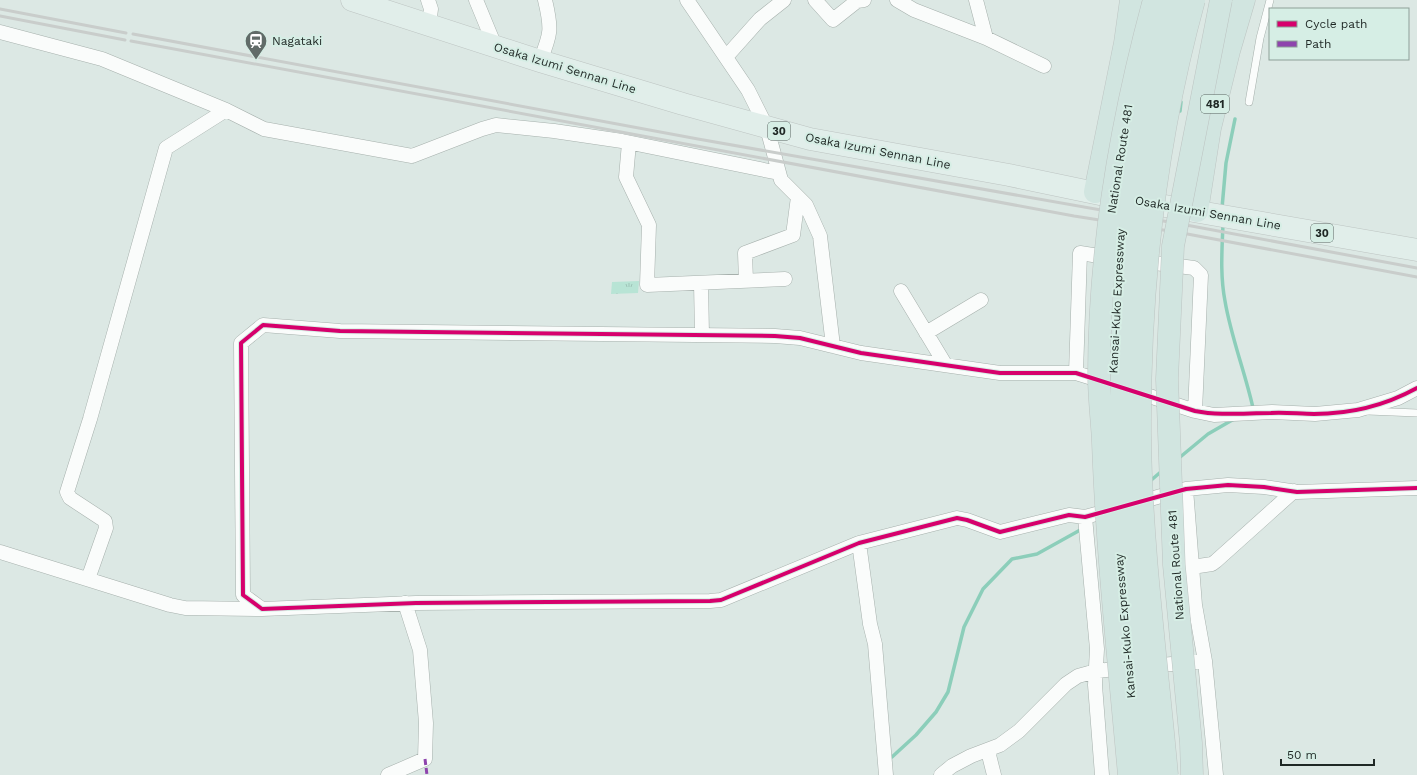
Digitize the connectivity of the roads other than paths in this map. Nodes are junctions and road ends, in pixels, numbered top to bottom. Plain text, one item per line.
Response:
1 (352, 0) edge
2 (428, 0) edge
3 (476, 0) edge
4 (545, 0) edge
5 (687, 0) edge
6 (784, 0) edge
7 (815, 0) edge
8 (859, 0) edge
9 (897, 0) edge
10 (976, 0) edge
11 (1132, 0) edge
12 (1154, 0) edge
13 (1175, 0) edge
14 (1194, 0) edge
15 (1221, 0) edge
16 (1244, 0) edge
17 (1270, 0) edge
18 (429, 25) junction
19 (0, 32) edge
20 (986, 38) junction
21 (495, 46) junction
22 (726, 57) junction
23 (540, 61) junction
24 (1044, 66) dead end
25 (1249, 102) dead end
26 (226, 110) junction
27 (767, 128) junction
28 (629, 143) junction
29 (779, 173) junction
30 (1095, 192) junction
31 (798, 197) junction
32 (1214, 214) junction
33 (1417, 250) edge
34 (785, 280) dead end
35 (746, 281) junction
36 (701, 283) junction
37 (901, 291) dead end
38 (981, 300) dead end
39 (926, 333) junction
40 (702, 335) junction
41 (833, 346) junction
42 (945, 364) junction
43 (1076, 373) junction
44 (1417, 388) edge
45 (1358, 410) junction
46 (1195, 411) junction
47 (1417, 413) edge
48 (1417, 488) edge
49 (1186, 489) junction
50 (1294, 492) junction
51 (1085, 517) junction
52 (859, 543) junction
53 (0, 552) edge
54 (1192, 567) junction
55 (88, 579) junction
56 (405, 603) junction
57 (262, 609) junction
58 (1205, 661) junction
59 (1096, 671) junction
60 (988, 751) junction
61 (388, 775) edge
62 (886, 775) edge
63 (941, 775) edge
64 (994, 775) edge
65 (1102, 775) edge
66 (1129, 775) edge
67 (1149, 775) edge
68 (1168, 775) edge
69 (1192, 775) edge
70 (1216, 775) edge

1 - 18 main road, Osaka Izumi Sennan Line / 30
2 - 18 street
3 - 21 street
4 - 23 street
5 - 22 street
6 - 22 street
7 - 8 street
9 - 20 street
10 - 20 street
11 - 30 highway
12 - 66 highway, National Route 481, bridge
13 - 67 highway, Kansai-Kuko Expressway, bridge
14 - 68 highway, bridge
15 - 69 highway, National Route 481 / 481, bridge
16 - 32 highway, 481
17 - 25 lane
18 - 21 main road, Osaka Izumi Sennan Line / 30
19 - 26 street
20 - 24 street
21 - 23 main road, Osaka Izumi Sennan Line / 30
22 - 27 street
23 - 27 main road, Osaka Izumi Sennan Line / 30
26 - 28 street
26 - 55 street
27 - 29 street
27 - 30 main road, Osaka Izumi Sennan Line / 30
28 - 29 street
28 - 36 street
29 - 31 street
30 - 32 main road, Osaka Izumi Sennan Line / 30
31 - 35 street
31 - 41 street
32 - 33 main road, Osaka Izumi Sennan Line / 30
34 - 35 street
35 - 36 street
36 - 40 street
37 - 39 street
38 - 39 street
39 - 42 street
40 - 41 street
40 - 57 street
41 - 42 street
42 - 43 street
43 - 46 street
43 - 46 street
44 - 45 street
45 - 46 street
45 - 47 lane
48 - 50 street
49 - 50 street
49 - 51 street
49 - 54 street
50 - 54 street
51 - 52 street
51 - 59 street
52 - 56 street
52 - 62 street
53 - 55 street
54 - 58 street
55 - 57 street
56 - 57 street
56 - 61 street
58 - 59 street
58 - 70 street
59 - 60 street
59 - 65 street
60 - 63 street
60 - 64 street

